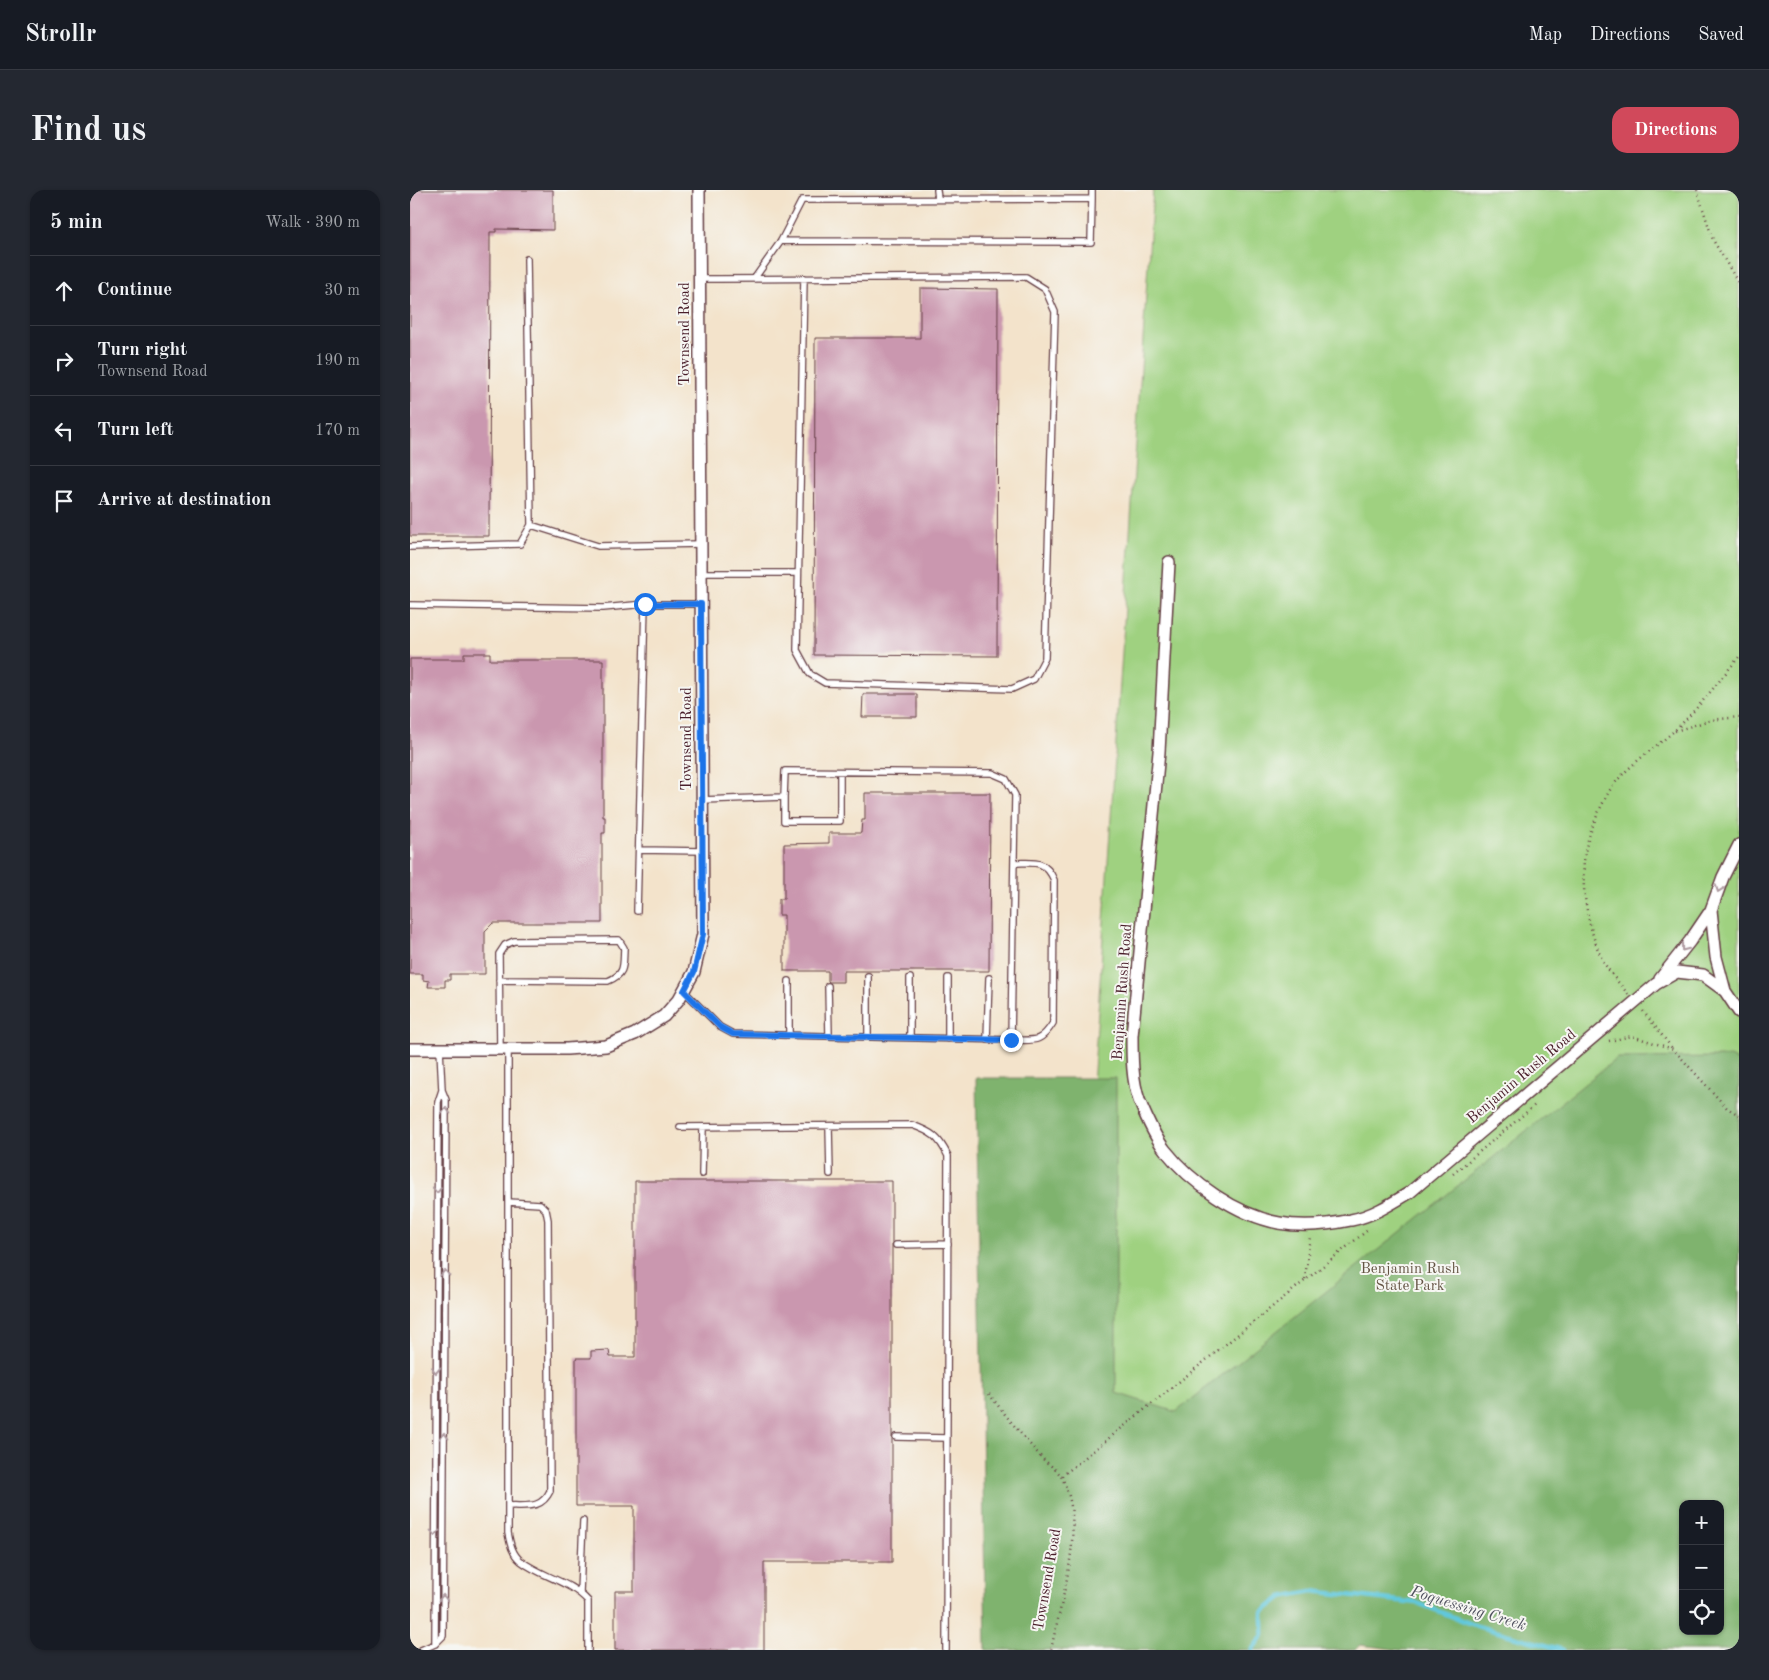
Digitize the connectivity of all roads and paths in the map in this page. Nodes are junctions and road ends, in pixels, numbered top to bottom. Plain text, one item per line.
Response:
1 (699, 190) edge
2 (937, 190) edge
3 (1092, 190) edge
4 (1697, 190) edge
5 (938, 199) junction
6 (1092, 199) junction
7 (781, 241) junction
8 (527, 259) dead end
9 (804, 278) junction
10 (699, 279) junction
11 (754, 279) junction
12 (1739, 284) edge
13 (531, 525) junction
14 (701, 544) junction
15 (410, 547) edge
16 (1168, 562) dead end
17 (701, 573) junction
18 (798, 573) junction
19 (645, 604) junction
20 (701, 604) junction
21 (410, 605) edge
22 (1739, 657) edge
23 (1739, 717) edge
24 (1674, 731) junction
25 (840, 772) junction
26 (784, 797) junction
27 (702, 800) junction
28 (1739, 845) edge
29 (639, 850) junction
30 (703, 851) junction
31 (1014, 863) junction
32 (1711, 910) junction
33 (637, 911) dead end
34 (868, 976) dead end
35 (910, 978) dead end
36 (948, 978) dead end
37 (989, 978) dead end
38 (499, 980) junction
39 (790, 981) dead end
40 (1656, 984) junction
41 (828, 986) dead end
42 (684, 991) junction
43 (1725, 991) junction
44 (1630, 997) dead end
45 (1639, 1007) dead end
46 (1739, 1012) edge
47 (788, 1035) junction
48 (828, 1036) junction
49 (868, 1037) junction
50 (910, 1038) junction
51 (948, 1038) junction
52 (987, 1040) junction
53 (1011, 1040) junction
54 (1603, 1046) dead end
55 (410, 1049) edge
56 (440, 1049) junction
57 (1674, 1049) junction
58 (504, 1050) junction
59 (442, 1090) junction
60 (1537, 1103) dead end
61 (1739, 1115) edge
62 (829, 1126) junction
63 (680, 1127) dead end
64 (703, 1127) junction
65 (446, 1159) junction
66 (437, 1160) junction
67 (702, 1174) dead end
68 (830, 1174) dead end
69 (1448, 1177) dead end
70 (508, 1202) junction
71 (1311, 1224) junction
72 (1375, 1225) dead end
73 (948, 1244) junction
74 (896, 1245) dead end
75 (437, 1250) junction
76 (445, 1250) junction
77 (1305, 1279) junction
78 (444, 1349) junction
79 (436, 1350) junction
80 (989, 1394) dead end
81 (896, 1437) dead end
82 (947, 1438) junction
83 (1062, 1476) junction
84 (435, 1488) junction
85 (444, 1488) junction
86 (508, 1506) junction
87 (584, 1521) dead end
88 (435, 1572) junction
89 (443, 1572) junction
90 (580, 1592) junction
91 (435, 1644) junction
92 (421, 1650) edge
93 (588, 1650) edge
94 (946, 1650) edge
95 (1051, 1650) edge

1 - 10 street, Townsend Road
2 - 5 lane
3 - 6 lane
4 - 12 path
5 - 6 lane
5 - 7 lane
6 - 7 lane
7 - 11 lane
8 - 13 lane
9 - 11 lane
9 - 18 lane
9 - 18 lane
10 - 11 lane
10 - 14 street, Townsend Road
13 - 14 lane
13 - 15 lane
14 - 17 street, Townsend Road
16 - 71 street, Benjamin Rush Road
17 - 18 lane
17 - 20 street, Townsend Road
19 - 20 lane
19 - 21 lane
19 - 29 lane
20 - 27 street, Townsend Road
22 - 24 path
23 - 24 path
24 - 44 path
25 - 26 lane
25 - 26 lane
25 - 31 lane
26 - 27 lane
27 - 30 street, Townsend Road
28 -> 32 street, Benjamin Rush Road
29 - 30 lane
29 - 33 lane
30 - 42 street, Townsend Road
31 - 53 lane
31 - 53 lane
32 -> 40 street, Benjamin Rush Road
32 - 43 street, Benjamin Rush Road
34 - 49 lane
35 - 50 lane
36 - 51 lane
37 - 52 lane
38 - 38 lane
38 - 58 lane
39 - 47 lane
40 - 43 street, Benjamin Rush Road
40 - 71 street, Benjamin Rush Road
41 - 48 lane
42 - 47 lane
42 - 58 street, Townsend Road
43 - 46 street, Benjamin Rush Road
45 - 57 path
47 - 48 lane
48 - 49 lane
49 - 50 lane
50 - 51 lane
51 - 52 lane
52 - 53 lane
54 - 57 path
55 - 56 street, Townsend Road
56 - 58 street, Townsend Road
56 - 59 lane
57 - 61 path
58 - 70 lane
65 -> 59 lane
59 - 66 lane
60 - 69 path
62 - 64 lane
62 - 68 lane
62 - 73 lane
63 - 64 lane
64 - 67 lane
65 - 66 lane
65 - 76 lane
66 -> 75 lane
70 - 86 lane
70 - 86 lane
71 - 77 path
72 - 77 path
73 - 74 lane
73 - 82 lane
75 - 76 lane
75 - 79 lane
78 -> 76 lane
77 - 83 path
78 - 79 lane
85 -> 78 lane
79 -> 84 lane
80 - 83 path
81 - 82 lane
82 - 94 lane
83 - 95 path, Townsend Road
84 - 85 lane
84 -> 88 lane
85 - 89 lane
86 - 90 lane
87 - 90 lane
88 - 89 lane
88 - 91 lane
91 -> 89 lane
90 - 93 lane
91 - 92 lane

